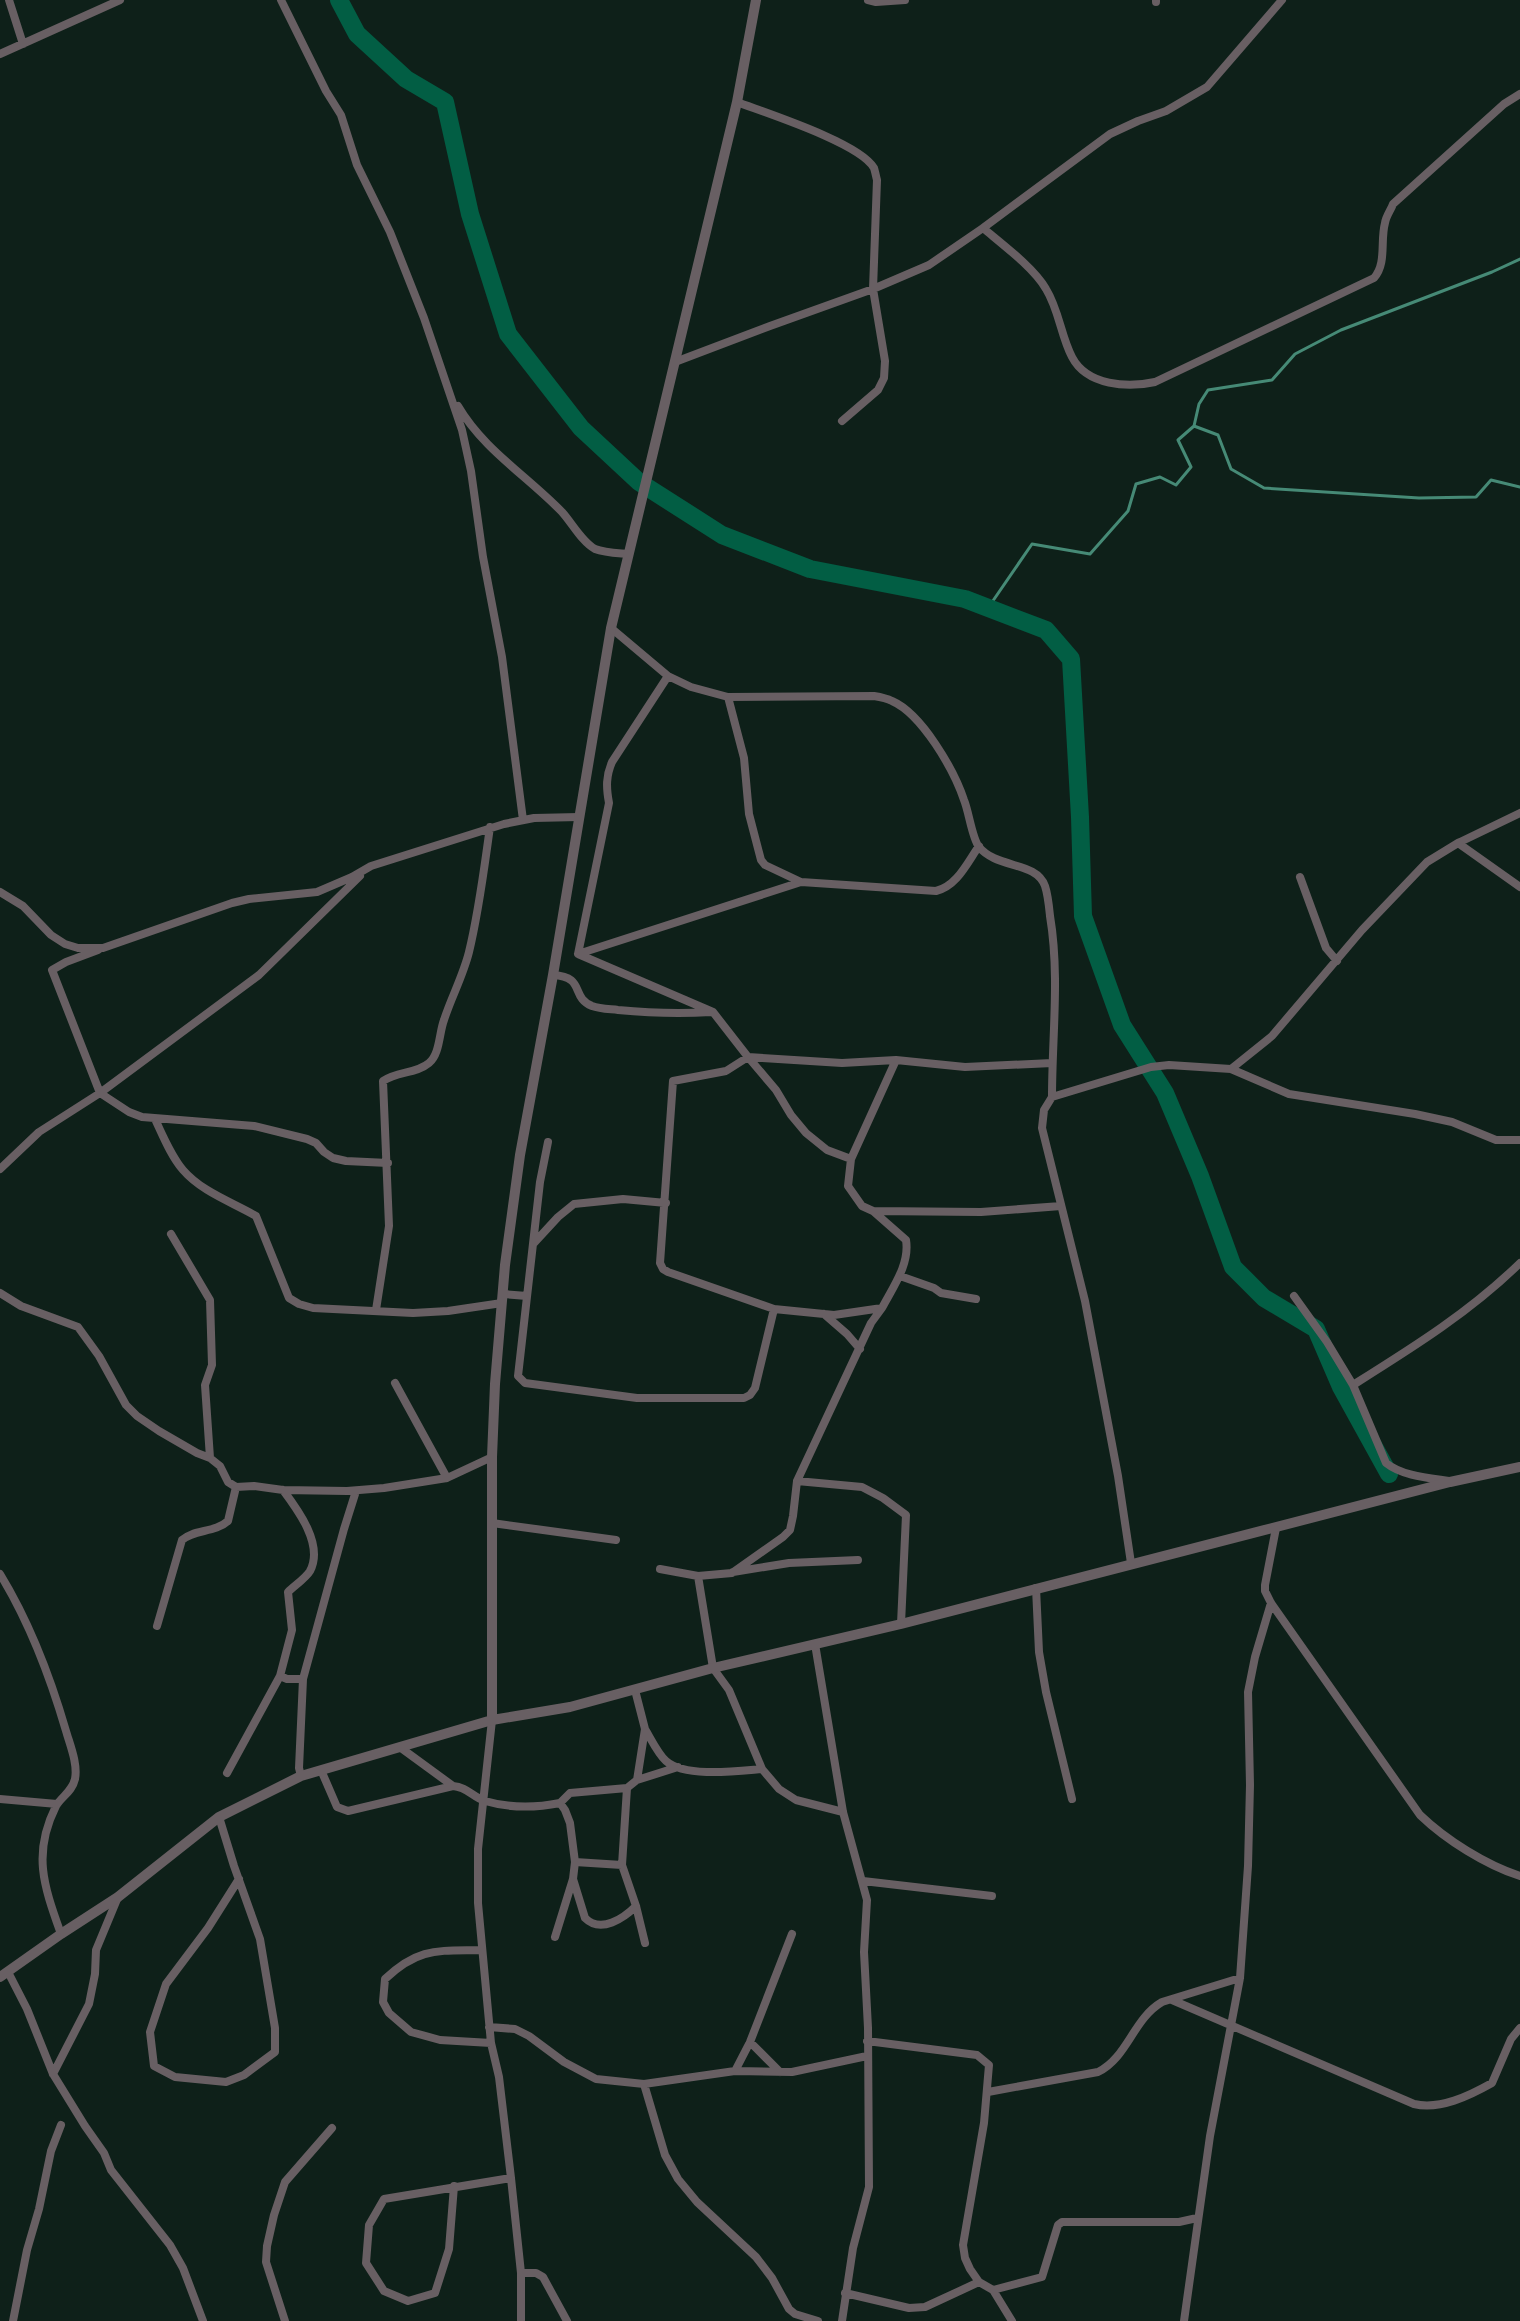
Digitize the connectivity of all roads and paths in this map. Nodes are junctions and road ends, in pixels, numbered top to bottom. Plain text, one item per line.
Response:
1 (9, 0) edge
2 (120, 0) edge
3 (281, 0) edge
4 (756, 0) edge
5 (868, 0) edge
6 (905, 0) edge
7 (1282, 0) edge
8 (23, 44) junction
9 (0, 54) edge
10 (1520, 94) edge
11 (737, 102) junction
12 (982, 228) junction
13 (874, 289) junction
14 (675, 362) junction
15 (446, 387) junction
16 (842, 421) dead end
17 (629, 554) junction
18 (611, 628) junction
19 (668, 676) junction
20 (728, 697) junction
21 (1520, 813) edge
22 (579, 817) junction
23 (523, 820) junction
24 (490, 827) junction
25 (1458, 843) junction
26 (979, 846) junction
27 (370, 866) junction
28 (1300, 877) dead end
29 (801, 882) junction
30 (1520, 887) edge
31 (0, 892) edge
32 (102, 948) junction
33 (578, 954) junction
34 (1337, 961) junction
35 (553, 975) junction
36 (713, 1012) junction
37 (748, 1056) junction
38 (896, 1060) junction
39 (1052, 1063) junction
40 (1231, 1069) junction
41 (100, 1093) junction
42 (1052, 1097) junction
43 (155, 1119) junction
44 (1520, 1140) edge
45 (548, 1142) dead end
46 (851, 1158) junction
47 (388, 1163) junction
48 (0, 1169) edge
49 (666, 1204) junction
50 (1061, 1206) junction
51 (873, 1211) junction
52 (171, 1234) dead end
53 (534, 1244) junction
54 (1520, 1263) edge
55 (900, 1276) junction
56 (0, 1293) edge
57 (527, 1296) junction
58 (1294, 1296) dead end
59 (502, 1299) junction
60 (976, 1299) dead end
61 (882, 1308) junction
62 (774, 1309) junction
63 (376, 1310) junction
64 (824, 1314) junction
65 (860, 1349) junction
66 (396, 1383) dead end
67 (1354, 1385) junction
68 (492, 1457) junction
69 (210, 1458) junction
70 (1519, 1468) edge
71 (447, 1478) junction
72 (797, 1481) junction
73 (1450, 1482) junction
74 (236, 1487) junction
75 (283, 1490) junction
76 (356, 1491) junction
77 (492, 1523) junction
78 (1276, 1528) junction
79 (616, 1540) dead end
80 (858, 1560) dead end
81 (1131, 1563) junction
82 (660, 1569) dead end
83 (732, 1573) junction
84 (0, 1574) edge
85 (698, 1576) junction
86 (1036, 1588) junction
87 (1271, 1603) junction
88 (901, 1624) junction
89 (157, 1626) dead end
90 (815, 1644) junction
91 (714, 1668) junction
92 (280, 1676) junction
93 (304, 1679) junction
94 (634, 1690) junction
95 (492, 1720) junction
96 (645, 1729) junction
97 (401, 1748) junction
98 (678, 1767) junction
99 (762, 1769) junction
100 (321, 1770) junction
101 (227, 1773) dead end
102 (301, 1776) junction
103 (637, 1780) junction
104 (453, 1786) junction
105 (627, 1788) junction
106 (1072, 1799) dead end
107 (0, 1800) edge
108 (483, 1801) junction
109 (560, 1803) junction
110 (57, 1804) junction
111 (843, 1812) junction
112 (219, 1817) junction
113 (575, 1862) junction
114 (622, 1865) junction
115 (1520, 1876) edge
116 (239, 1879) junction
117 (573, 1879) junction
118 (862, 1881) junction
119 (992, 1896) dead end
120 (118, 1897) junction
121 (636, 1906) junction
122 (61, 1934) junction
123 (792, 1934) dead end
124 (555, 1936) dead end
125 (645, 1943) dead end
126 (481, 1950) junction
127 (4, 1974) edge
128 (1240, 1978) junction
129 (1172, 2000) junction
130 (1232, 2026) junction
131 (489, 2027) junction
132 (1520, 2028) edge
133 (750, 2042) junction
134 (867, 2042) junction
135 (491, 2043) junction
136 (867, 2056) junction
137 (735, 2071) junction
138 (780, 2072) junction
139 (52, 2074) junction
140 (644, 2084) junction
141 (988, 2092) junction
142 (61, 2125) dead end
143 (332, 2128) dead end
144 (512, 2178) junction
145 (454, 2186) junction
146 (1197, 2218) junction
147 (521, 2273) junction
148 (980, 2282) junction
149 (993, 2290) junction
150 (845, 2293) junction
151 (13, 2321) edge
152 (203, 2321) edge
153 (284, 2321) edge
154 (520, 2321) edge
155 (567, 2321) edge
156 (818, 2321) edge
157 (842, 2321) edge
158 (1012, 2321) edge
159 (1184, 2321) edge

1 - 8 street
2 - 8 street
3 - 15 street
4 - 11 street
5 - 6 street
7 - 12 street
8 - 9 street
10 - 12 street
11 - 13 street
11 - 14 street
12 - 13 street
13 - 14 street
13 - 16 street
14 - 17 street
15 - 17 street
15 - 23 street
17 - 18 street
18 - 19 street
18 - 22 street
19 - 20 street
19 - 33 street
20 - 26 street
20 - 29 street
21 - 25 street
22 - 23 street
22 - 35 street
23 - 24 street
24 - 27 street
24 - 47 street
25 - 30 street
25 - 34 street
26 - 29 street
26 - 39 street
27 - 32 street
27 - 41 street
28 - 34 street
29 - 33 street
31 - 32 street
32 - 41 street
33 - 36 street
34 - 40 street
35 - 36 street
35 - 59 street
36 - 37 street
37 - 38 street
37 - 46 street
37 - 49 street
38 - 39 street
38 - 46 street
39 - 42 street
40 - 42 street
40 - 44 street
41 - 43 street
41 - 48 street
42 - 50 street
43 - 47 street
43 - 63 street
45 - 53 street
46 - 51 street
47 - 63 street
49 - 53 street
49 - 62 street
50 - 51 street
50 - 81 street
51 - 55 street
52 - 69 street
53 - 57 street
54 - 67 street
55 - 60 street
55 - 61 street
56 - 69 street
57 - 59 street
57 - 62 street
58 - 67 street
59 - 63 street
59 - 68 street
61 - 64 street
61 - 65 street
62 - 64 street
64 - 65 street
65 - 72 street
66 - 71 street
67 - 73 street
68 - 71 street
68 - 77 street
69 - 74 street
70 - 73 street
71 - 76 street
72 - 83 street
72 - 88 street
73 - 78 street
74 - 75 street
74 - 89 street
75 - 76 street
75 - 92 street
76 - 93 street
77 - 79 street
77 - 95 street
78 - 81 street
78 - 87 street
80 - 83 street
81 - 86 street
82 - 85 street
83 - 85 street
84 - 110 street
85 - 91 street
86 - 88 street
86 - 106 street
87 - 115 street
87 - 128 street
88 - 90 street
90 - 91 street
90 - 111 street
91 - 94 street
91 - 99 street
92 - 93 street
92 - 101 street
93 - 102 street
94 - 95 street
94 - 96 street
95 - 97 street
95 - 108 street
96 - 98 street
96 - 103 street
97 - 100 street
97 - 104 street
98 - 99 street
98 - 103 street
99 - 111 street
100 - 102 street
100 - 104 street
102 - 112 street
103 - 105 street
104 - 108 street
105 - 109 street
105 - 114 street
107 - 110 street
108 - 109 street
108 - 126 street
109 - 113 street
110 - 122 street
111 - 118 street
112 - 116 street
112 - 120 street
113 - 114 street
113 - 117 street
114 - 121 street
116 - 116 street
117 - 121 street
117 - 124 street
118 - 119 street
118 - 134 street
120 - 122 street
120 - 139 street
121 - 125 street
122 - 127 street
123 - 133 street
126 - 131 street
126 - 135 street
127 - 139 street
128 - 129 street
128 - 130 street
129 - 130 street
129 - 141 street
130 - 132 street
130 - 146 street
131 - 135 street
131 - 140 street
133 - 137 street
133 - 138 street
134 - 136 street
134 - 141 street
135 - 144 street
136 - 138 street
136 - 150 street
137 - 138 street
137 - 140 street
139 - 152 street
140 - 156 street
141 - 148 street
142 - 151 street
143 - 153 street
144 - 145 street
144 - 147 street
145 - 145 street
146 - 149 street
146 - 159 street
147 - 154 street
147 - 155 street
148 - 149 street
148 - 150 street
149 - 158 street
150 - 157 street

